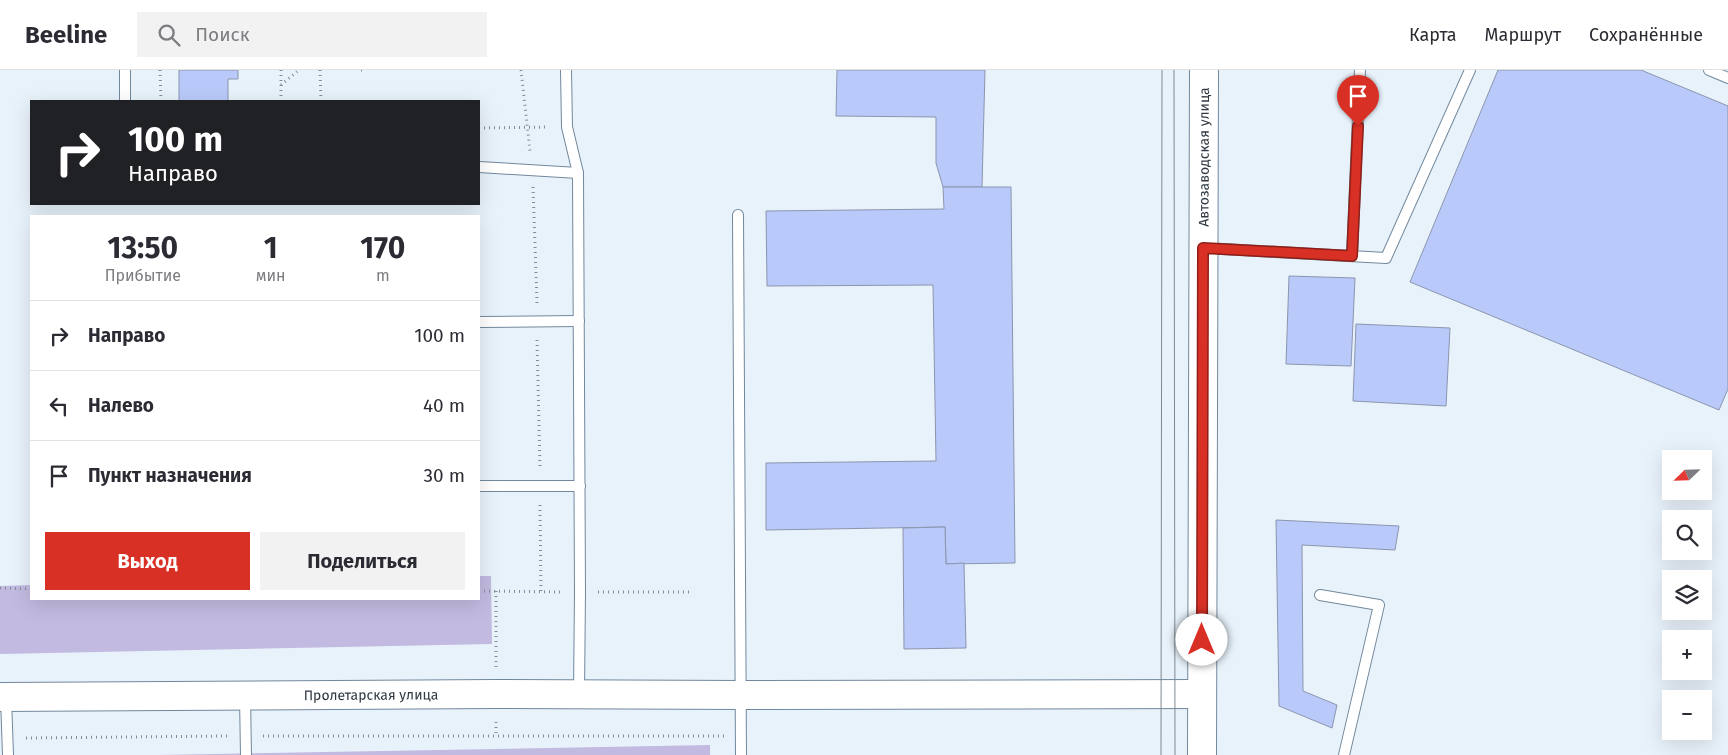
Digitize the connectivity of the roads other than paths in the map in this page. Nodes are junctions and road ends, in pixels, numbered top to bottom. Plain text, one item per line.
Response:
1 (125, 70) edge
2 (566, 70) edge
3 (1204, 70) edge
4 (1360, 70) edge
5 (1470, 70) edge
6 (1709, 70) edge
7 (1728, 78) edge
8 (125, 100) edge
9 (480, 167) edge
10 (578, 173) junction
11 (738, 215) dead end
12 (1203, 248) junction
13 (1352, 256) junction
14 (579, 321) junction
15 (480, 322) edge
16 (480, 486) edge
17 (580, 486) junction
18 (1320, 595) dead end
19 (579, 694) junction
20 (1202, 694) junction
21 (245, 695) junction
22 (742, 695) junction
23 (3, 697) edge
24 (8, 755) edge
25 (246, 755) edge
26 (741, 755) edge
27 (1202, 755) edge
28 (1344, 755) edge

1 - 8 lane
2 - 10 lane
3 - 12 street, Автозаводская улица
4 - 13 lane
5 - 13 lane
6 - 7 lane
9 - 10 lane
10 - 14 lane
11 - 22 lane
12 - 13 lane
12 - 20 street, Автозаводская улица
14 - 15 lane
14 - 17 lane
16 - 17 lane
17 - 19 lane
18 - 28 lane
19 - 21 street, Пролетарская улица
19 - 22 street, Пролетарская улица
20 - 22 street, Пролетарская улица
20 - 27 street, Автозаводская улица
21 - 23 street, Пролетарская улица
21 - 25 lane
22 - 26 lane
23 - 24 lane

